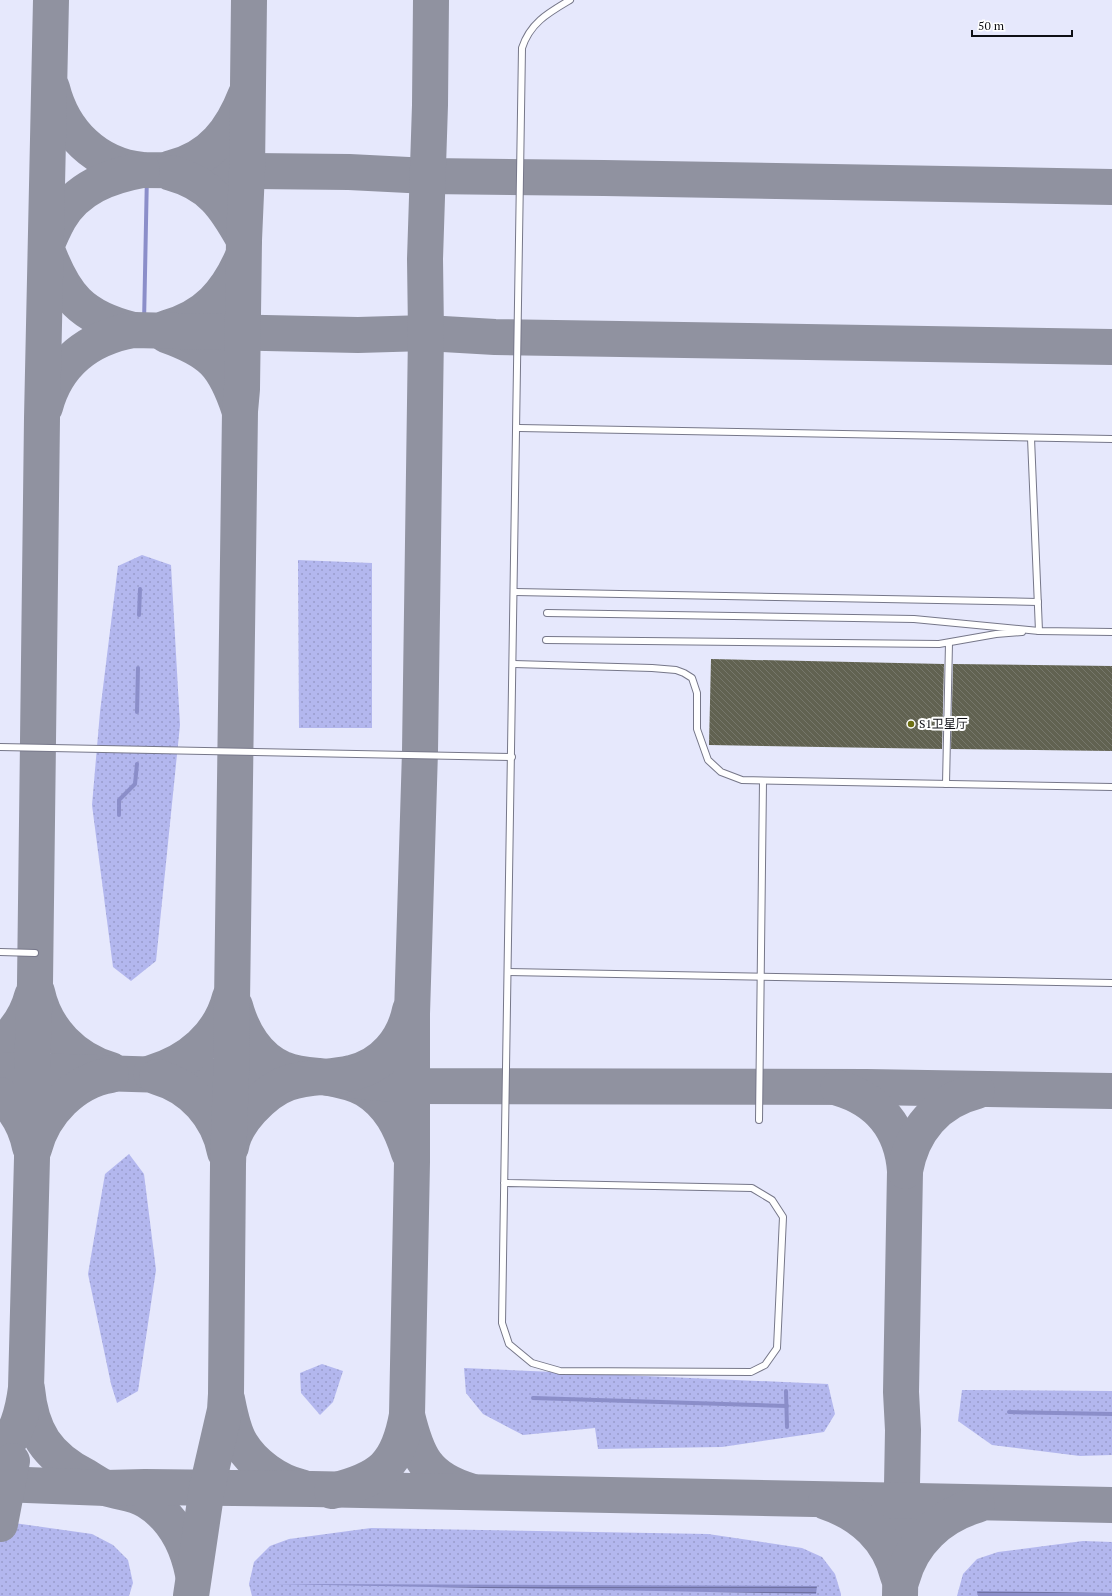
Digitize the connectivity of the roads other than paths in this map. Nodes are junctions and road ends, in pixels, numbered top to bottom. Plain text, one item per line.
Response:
1 (570, 0) edge
2 (518, 428) junction
3 (1031, 438) junction
4 (1112, 439) edge
5 (516, 592) junction
6 (1038, 602) junction
7 (547, 613) dead end
8 (1039, 631) junction
9 (1112, 632) edge
10 (546, 640) dead end
11 (949, 643) junction
12 (514, 664) junction
13 (0, 747) edge
14 (512, 757) junction
15 (763, 781) junction
16 (946, 784) junction
17 (1112, 787) edge
18 (0, 952) edge
19 (35, 953) dead end
20 (508, 972) junction
21 (761, 976) junction
22 (1112, 983) edge
23 (758, 1120) dead end
24 (504, 1183) junction

1 - 2 lane
2 - 3 lane
2 - 5 lane
3 - 4 lane
3 - 6 lane
5 - 6 lane
5 - 12 lane
6 - 8 lane
7 - 8 lane
8 - 9 lane
8 - 11 lane
10 - 11 lane
11 - 16 lane
12 - 14 lane
12 - 15 lane
13 - 14 lane
14 - 20 lane
15 - 16 lane
15 - 21 lane
16 - 17 lane
18 - 19 lane
20 - 21 lane
20 - 24 lane
21 - 22 lane
21 - 23 lane
24 - 24 lane

